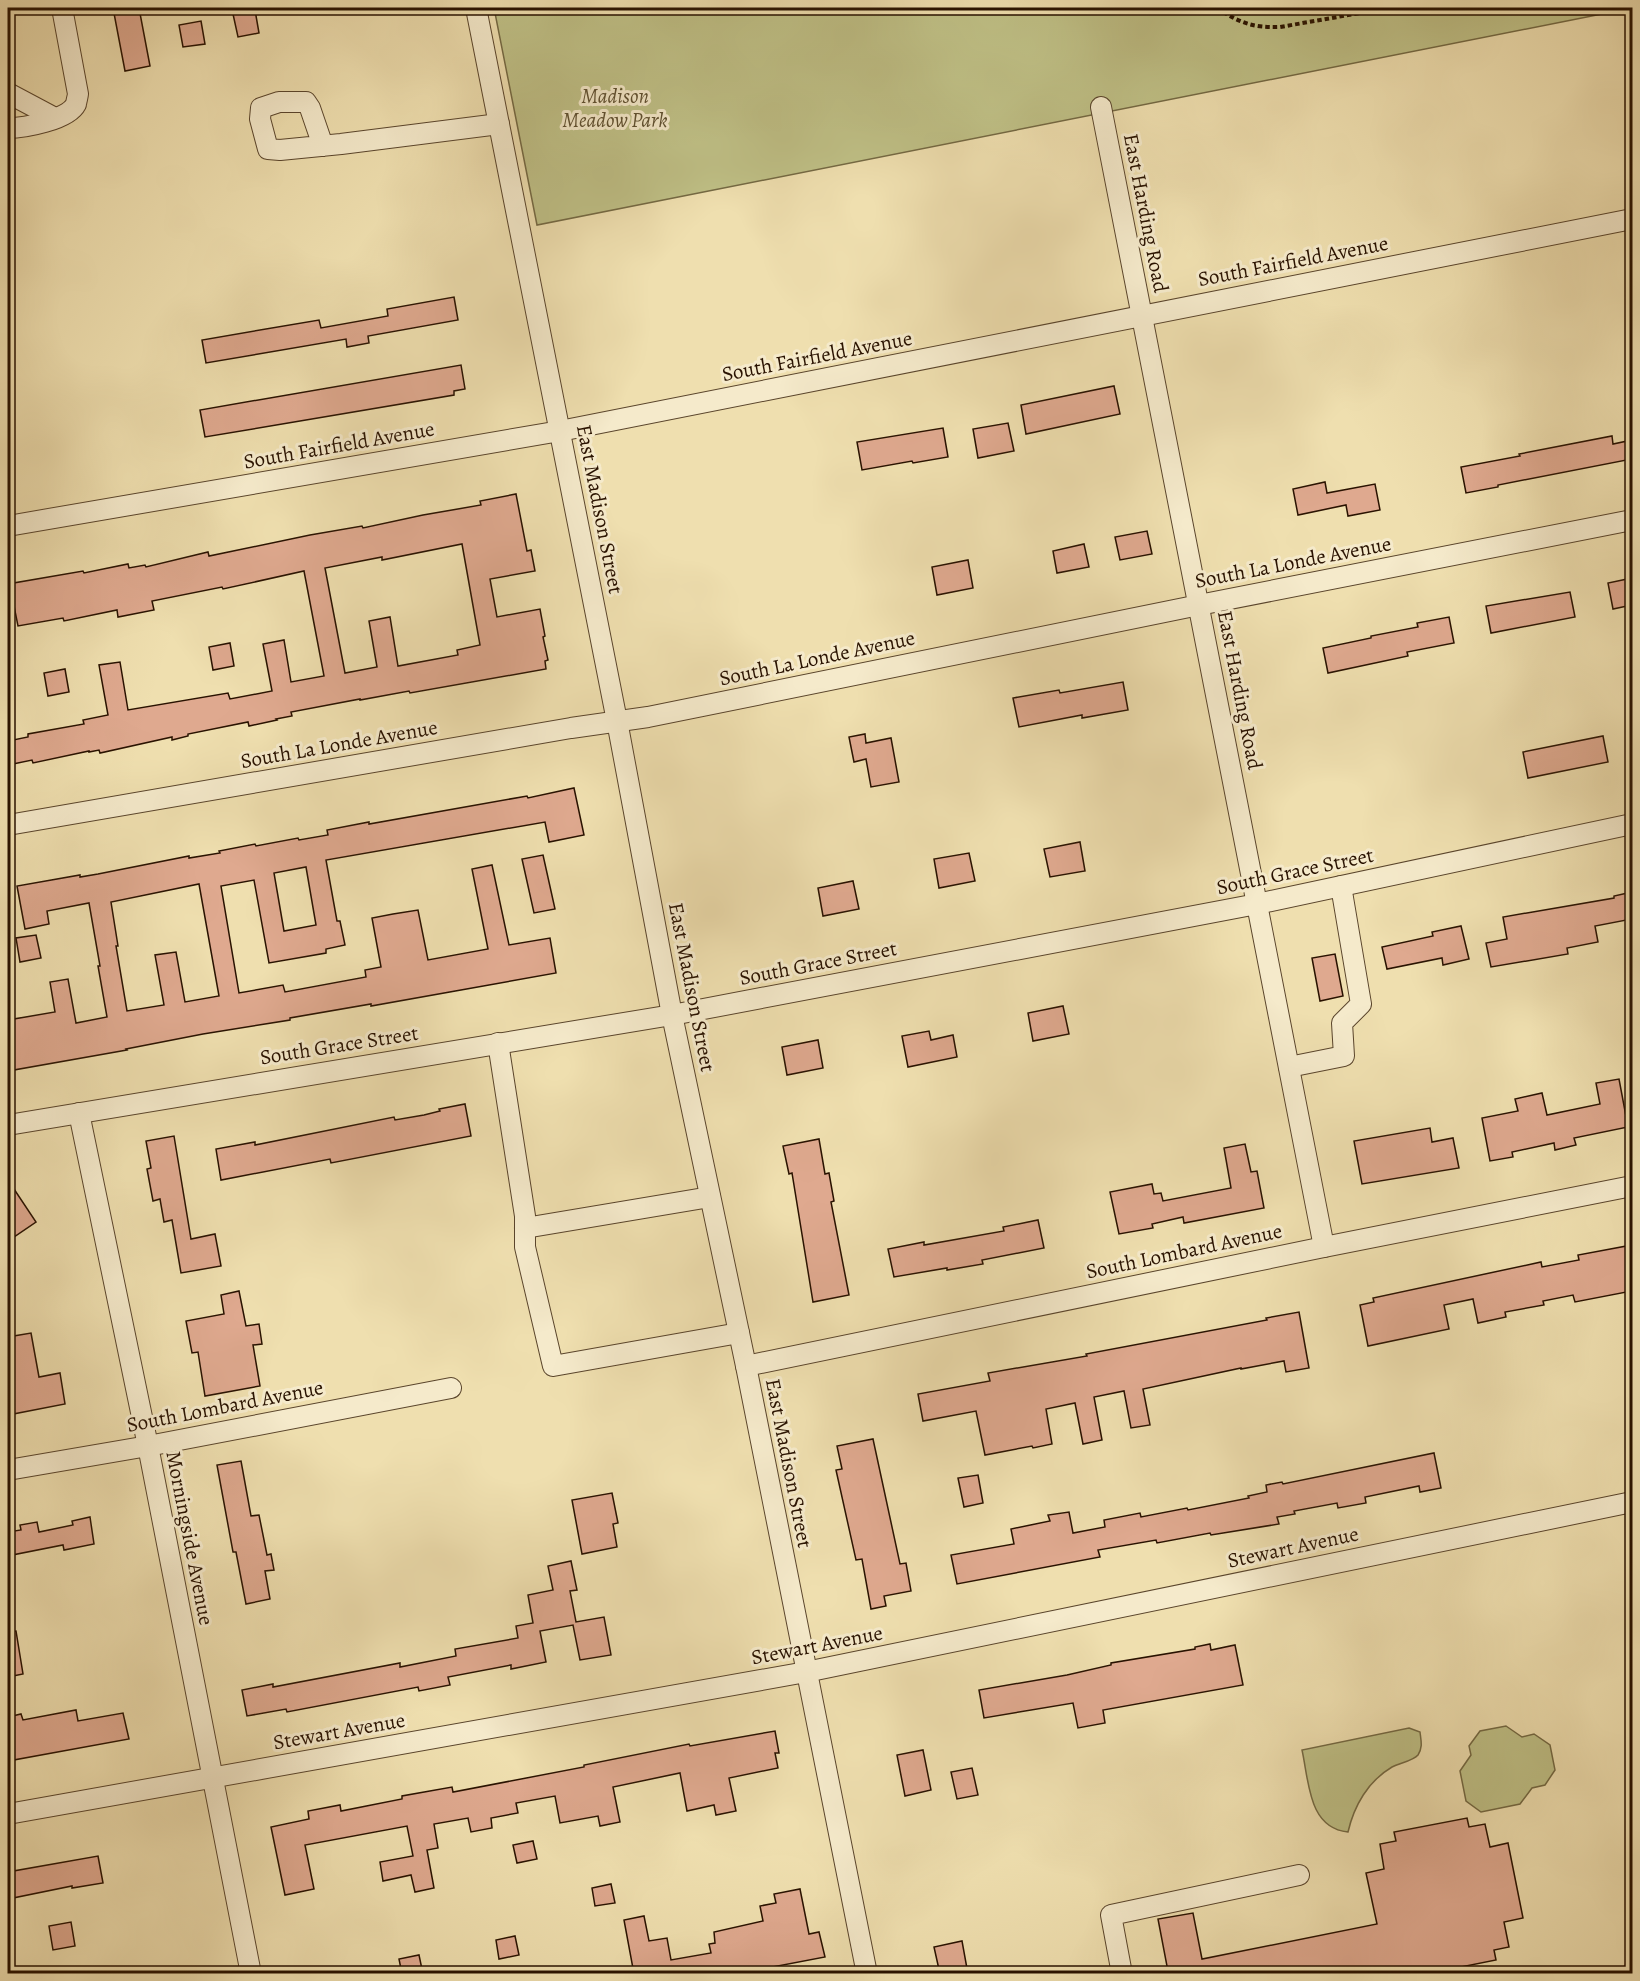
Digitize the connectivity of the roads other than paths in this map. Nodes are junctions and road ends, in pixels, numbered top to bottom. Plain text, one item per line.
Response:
1 (62, 8) edge
2 (476, 8) edge
3 (8, 93) edge
4 (1101, 107) dead end
5 (55, 118) junction
6 (499, 124) junction
7 (8, 128) edge
8 (323, 146) dead end
9 (1632, 219) edge
10 (1142, 316) junction
11 (560, 431) junction
12 (1632, 520) edge
13 (8, 526) edge
14 (1199, 605) junction
15 (617, 721) junction
16 (1632, 824) edge
17 (8, 825) edge
18 (1341, 886) junction
19 (1257, 904) junction
20 (672, 1015) junction
21 (498, 1043) junction
22 (1289, 1067) junction
23 (79, 1113) junction
24 (8, 1125) edge
25 (1632, 1186) edge
26 (710, 1197) junction
27 (525, 1228) junction
28 (1324, 1247) junction
29 (739, 1333) junction
30 (746, 1366) junction
31 (450, 1388) dead end
32 (148, 1446) junction
33 (8, 1470) edge
34 (1632, 1502) edge
35 (806, 1672) junction
36 (212, 1778) junction
37 (8, 1814) edge
38 (1299, 1875) dead end
39 (251, 1974) edge
40 (867, 1974) edge
41 (1122, 1974) edge

1 - 5 street
2 - 6 street, East Madison Street
3 - 5 street
4 - 10 street, East Harding Road
5 - 7 street
6 - 8 street
6 - 11 street, East Madison Street
9 - 10 street, South Fairfield Avenue
10 - 11 street, South Fairfield Avenue
10 - 14 street, East Harding Road
11 - 13 street, South Fairfield Avenue
11 - 15 street, East Madison Street
12 - 14 street, South La Londe Avenue
14 - 15 street, South La Londe Avenue
14 - 19 street, East Harding Road
15 - 17 street, South La Londe Avenue
15 - 20 street, East Madison Street
16 - 18 street, South Grace Street
18 - 19 street, South Grace Street
18 - 22 street
19 - 20 street, South Grace Street
19 - 22 street, East Harding Road
20 - 21 street, South Grace Street
20 - 26 street, East Madison Street
21 - 23 street, South Grace Street
21 - 27 street
22 - 28 street, East Harding Road
23 - 24 street, South Grace Street
23 - 32 street, Morningside Avenue
25 - 28 street, South Lombard Avenue
26 - 27 street
26 - 29 street, East Madison Street
27 - 29 street
28 - 30 street, South Lombard Avenue
29 - 30 street, East Madison Street
30 - 35 street, East Madison Street
31 - 32 street, South Lombard Avenue
32 - 33 street, South Lombard Avenue
32 - 36 street, Morningside Avenue
34 - 35 street, Stewart Avenue
35 - 36 street, Stewart Avenue
35 - 40 street, East Madison Street
36 - 37 street, Stewart Avenue
36 - 39 street, Morningside Avenue
38 - 41 street

